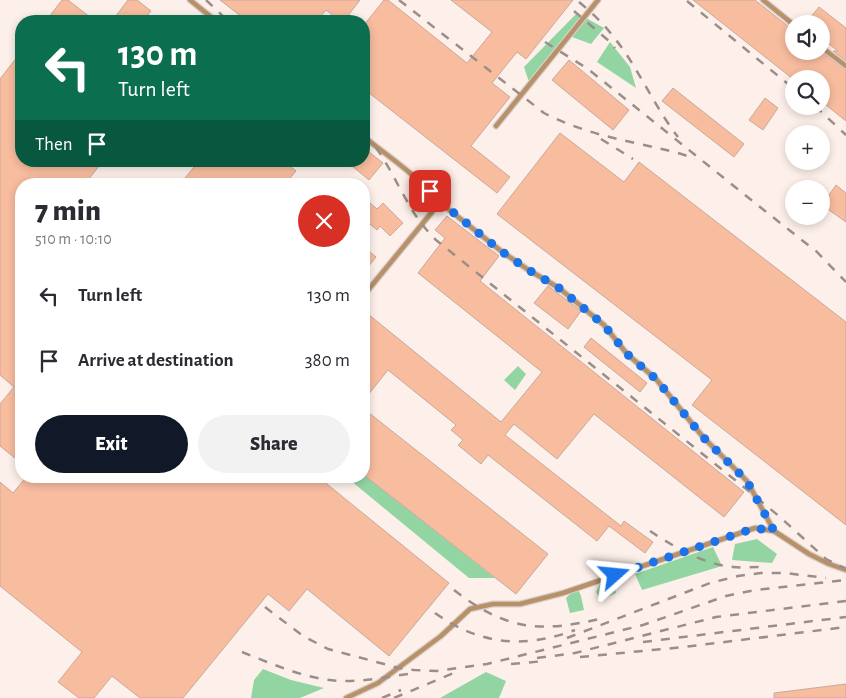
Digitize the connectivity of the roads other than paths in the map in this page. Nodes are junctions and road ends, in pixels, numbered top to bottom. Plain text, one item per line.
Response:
1 (190, 0) edge
2 (762, 0) edge
3 (599, 1) edge
4 (209, 15) edge
5 (785, 18) edge
6 (830, 54) edge
7 (846, 66) edge
8 (496, 126) dead end
9 (370, 142) edge
10 (438, 200) junction
11 (370, 288) edge
12 (774, 531) junction
13 (846, 570) edge
14 (346, 698) edge

1 - 4 lane
2 - 5 lane
3 - 8 lane
6 - 7 lane
9 - 10 lane
10 - 11 lane
10 - 12 lane
12 - 13 lane
12 - 14 lane

